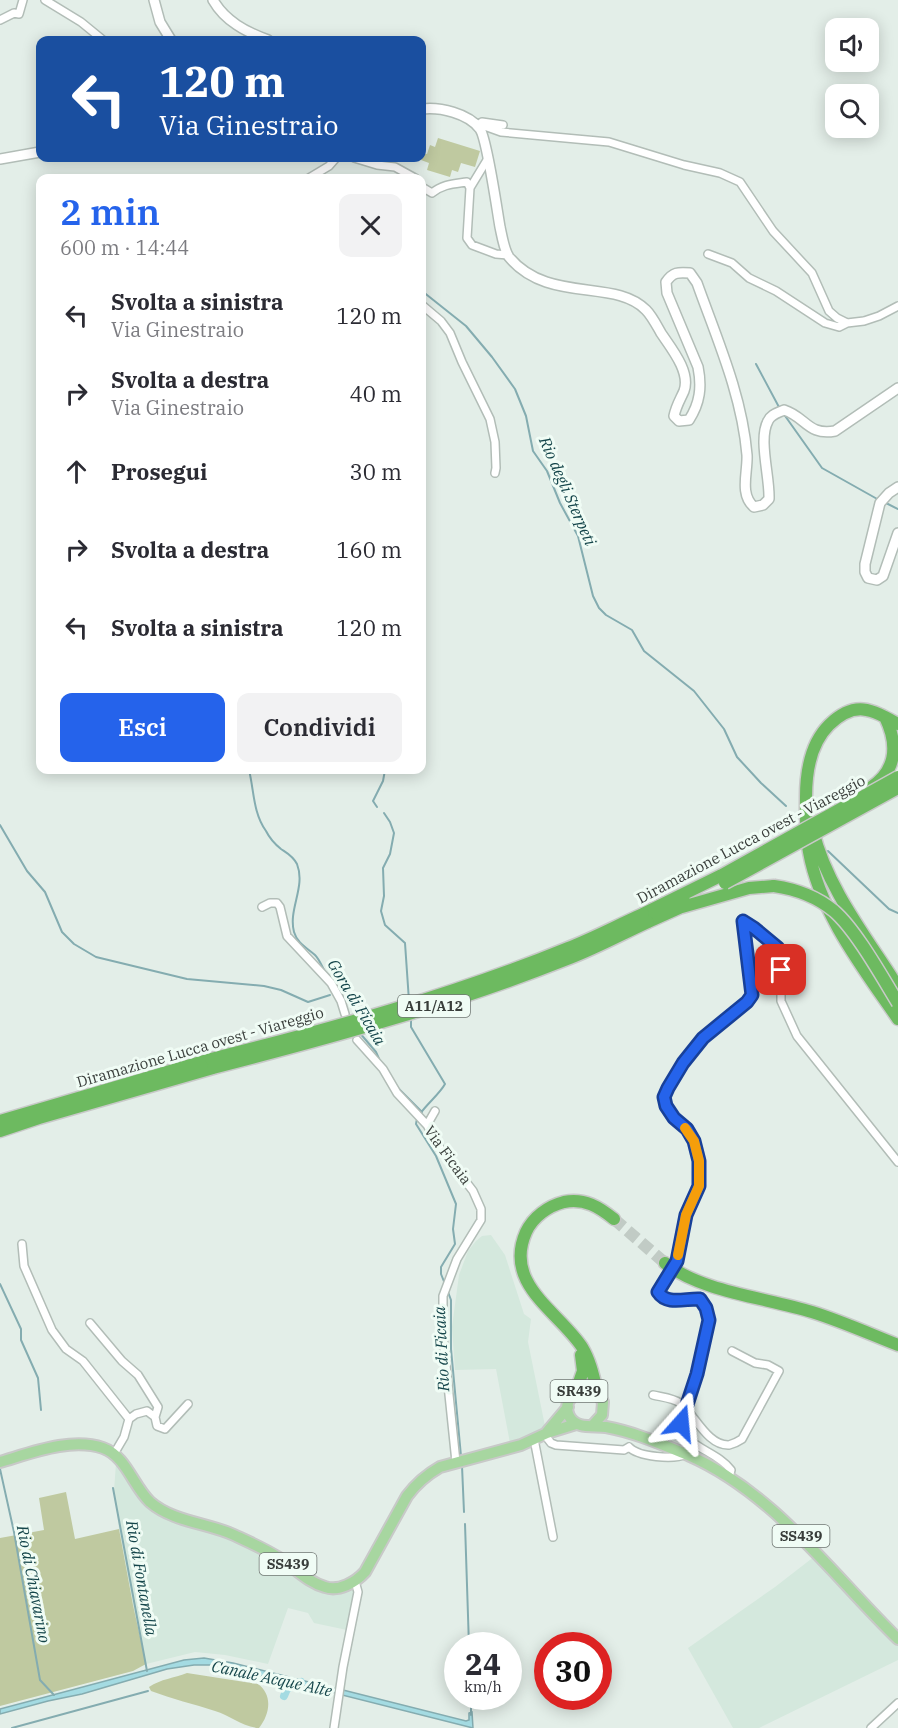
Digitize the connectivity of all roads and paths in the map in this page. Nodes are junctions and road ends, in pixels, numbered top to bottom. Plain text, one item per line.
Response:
1 (23, 0) edge
2 (45, 0) edge
3 (154, 0) edge
4 (213, 0) edge
5 (0, 20) edge
6 (98, 36) edge
7 (169, 36) edge
8 (256, 36) edge
9 (426, 110) edge
10 (473, 122) junction
11 (503, 125) dead end
12 (36, 153) edge
13 (0, 159) edge
14 (487, 160) junction
15 (332, 162) edge
16 (367, 162) edge
17 (316, 174) edge
18 (408, 174) edge
19 (470, 188) junction
20 (426, 190) edge
21 (708, 254) dead end
22 (508, 255) junction
23 (898, 306) edge
24 (426, 308) edge
25 (847, 323) junction
26 (898, 388) edge
27 (495, 473) dead end
28 (898, 487) edge
29 (898, 533) edge
30 (884, 716) junction
31 (898, 724) edge
32 (898, 777) edge
33 (898, 788) edge
34 (806, 800) junction
35 (836, 811) junction
36 (723, 879) junction
37 (262, 907) dead end
38 (682, 907) junction
39 (646, 918) junction
40 (898, 987) edge
41 (898, 1003) edge
42 (345, 1014) dead end
43 (898, 1019) edge
44 (357, 1040) dead end
45 (435, 1111) dead end
46 (38, 1113) junction
47 (0, 1121) edge
48 (427, 1125) junction
49 (0, 1131) edge
50 (898, 1162) edge
51 (614, 1219) tunnel mouth
52 (22, 1244) dead end
53 (670, 1266) junction
54 (90, 1323) dead end
55 (573, 1338) junction
56 (898, 1345) edge
57 (732, 1351) dead end
58 (575, 1394) junction
59 (598, 1395) junction
60 (653, 1395) dead end
61 (188, 1404) dead end
62 (568, 1407) junction
63 (604, 1407) junction
64 (685, 1409) junction
65 (155, 1417) junction
66 (129, 1419) junction
67 (576, 1424) junction
68 (592, 1425) junction
69 (628, 1432) junction
70 (542, 1435) junction
71 (630, 1447) junction
72 (114, 1454) junction
73 (686, 1454) junction
74 (0, 1462) edge
75 (456, 1462) junction
76 (729, 1478) junction
77 (553, 1537) dead end
78 (355, 1581) junction
79 (898, 1639) edge
80 (898, 1703) edge
81 (334, 1728) edge
82 (871, 1728) edge

1 - 5 street
2 - 6 street
3 - 7 street
4 - 8 street
9 - 10 street
10 - 11 street
10 - 14 street
10 - 25 street
12 - 13 street
14 - 19 street
14 - 22 street
15 - 17 street
16 - 18 street
19 - 20 street
19 - 22 street
21 - 25 street
22 - 26 street
23 - 25 street
24 - 27 street
28 - 29 street
30 - 31 highway
30 - 34 highway
30 - 35 highway
32 - 35 highway, Diramazione Lucca ovest - Viareggio / A11/A12, bridge
33 - 36 highway, Diramazione Lucca ovest - Viareggio / A11/A12, bridge
34 - 40 highway
34 - 43 highway
35 - 36 highway, Diramazione Lucca ovest - Viareggio / A11/A12, bridge
36 - 38 highway, Diramazione Lucca ovest - Viareggio / A11/A12
36 - 39 highway, Diramazione Lucca ovest - Viareggio / A11/A12
37 - 42 street
38 - 39 highway, Diramazione Lucca ovest - Viareggio / A11/A12
38 - 41 highway, bridge
39 - 46 highway, Diramazione Lucca ovest - Viareggio / A11/A12, bridge
44 - 48 street, Via Ficaia
45 - 48 street
46 - 47 highway, Diramazione Lucca ovest - Viareggio / A11/A12
46 - 49 highway, Diramazione Lucca ovest - Viareggio / A11/A12
48 - 75 street, Via Ficaia
50 - 53 street
51 - 55 highway
52 - 66 street
53 - 56 highway
53 - 64 street
54 - 65 street
55 - 58 highway
55 - 59 highway
57 - 64 street
58 - 59 main road, SR439
58 - 62 main road, SR439
59 - 63 main road, SR439
60 - 64 street
61 - 65 street
62 - 67 main road, SR439
62 - 70 main road, SR439
63 - 68 main road, SR439
63 - 69 main road, SR439
64 - 76 street
65 - 66 street
66 - 72 street
67 - 68 main road, SR439
67 - 70 main road
68 - 69 main road, SS439
69 - 71 street
69 - 73 main road, SS439
70 - 71 street
70 - 75 main road
70 - 77 street
71 - 73 street
72 - 74 main road
72 - 78 main road, SS439
73 - 76 main road, SS439
75 - 78 main road
76 - 79 main road, SS439
78 - 81 street
80 - 82 street

